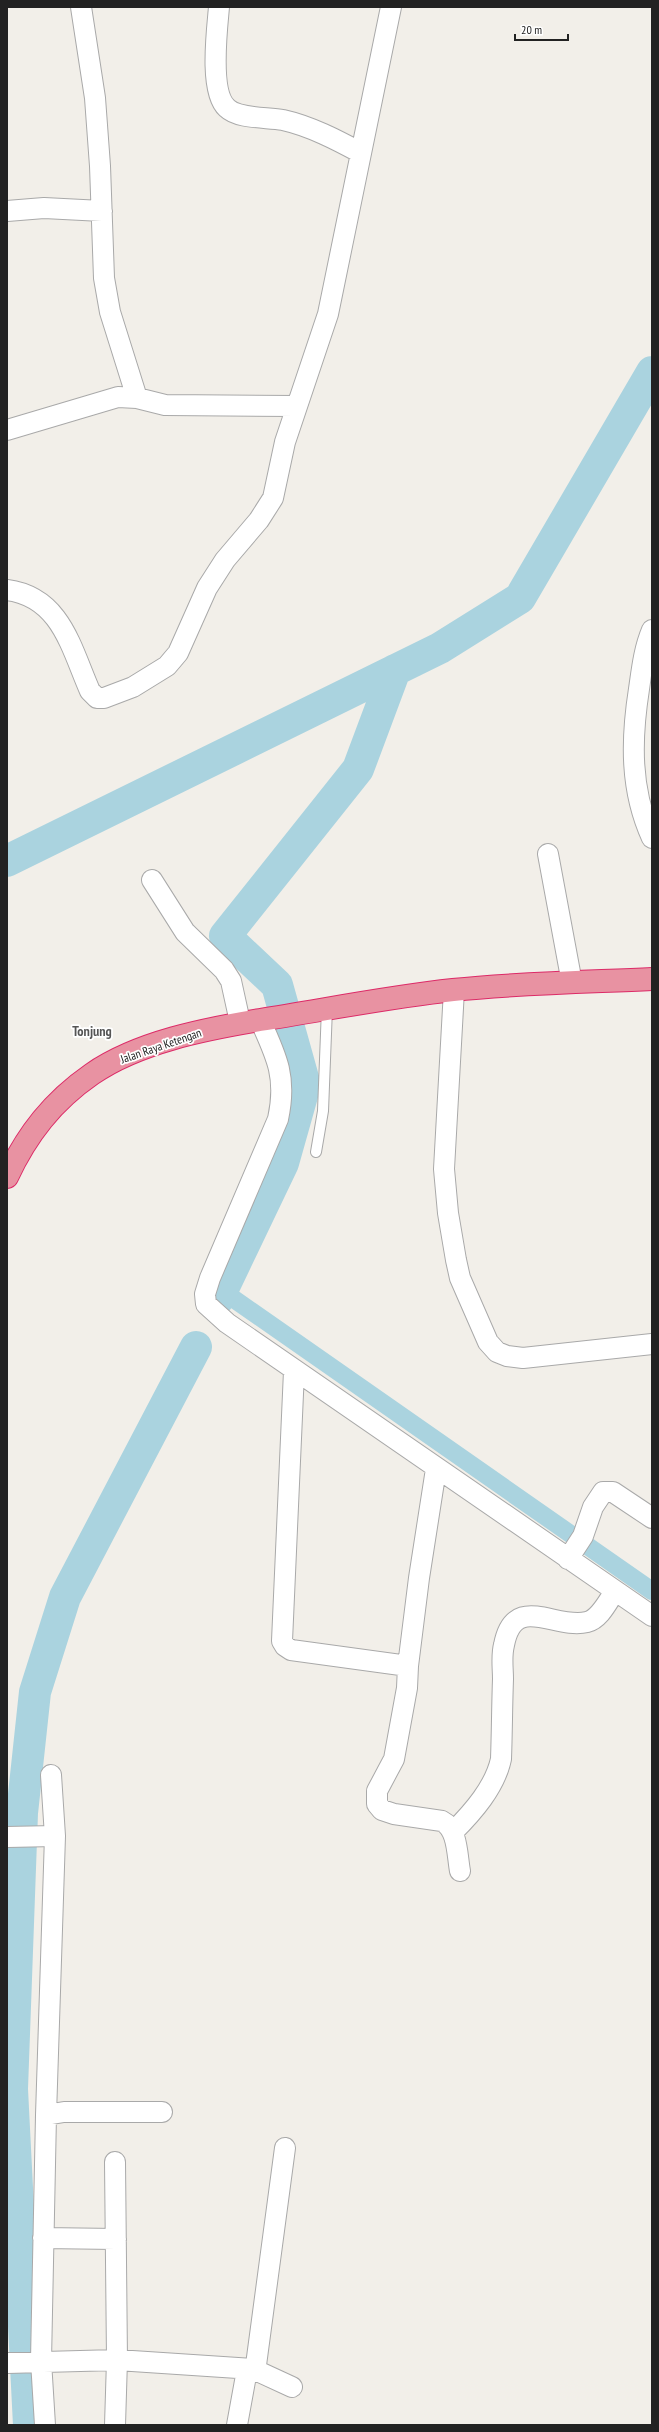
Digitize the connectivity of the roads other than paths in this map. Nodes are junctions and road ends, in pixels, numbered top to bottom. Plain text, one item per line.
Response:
1 (81, 7) edge
2 (220, 7) edge
3 (391, 7) edge
4 (361, 153) junction
5 (7, 211) edge
6 (102, 212) junction
7 (137, 398) junction
8 (296, 406) junction
9 (7, 430) edge
10 (7, 590) edge
11 (652, 630) edge
12 (652, 838) edge
13 (548, 854) dead end
14 (152, 880) dead end
15 (652, 979) edge
16 (572, 983) junction
17 (454, 990) junction
18 (317, 1010) junction
19 (257, 1020) junction
20 (316, 1152) dead end
21 (7, 1177) edge
22 (652, 1344) edge
23 (294, 1371) junction
24 (436, 1469) junction
25 (652, 1518) edge
26 (570, 1556) junction
27 (615, 1591) junction
28 (652, 1616) edge
29 (408, 1666) junction
30 (51, 1775) dead end
31 (453, 1832) junction
32 (55, 1836) junction
33 (7, 1837) edge
34 (460, 1871) dead end
35 (162, 2112) dead end
36 (46, 2115) junction
37 (285, 2148) dead end
38 (115, 2162) dead end
39 (43, 2238) junction
40 (116, 2239) junction
41 (117, 2360) junction
42 (37, 2361) junction
43 (7, 2363) edge
44 (250, 2369) junction
45 (292, 2387) dead end
46 (45, 2425) edge
47 (115, 2425) edge
48 (237, 2425) edge

1 - 6 street
2 - 4 street
3 - 4 street
4 - 8 street
5 - 6 street
6 - 7 street
7 - 8 street
7 - 9 street
8 - 10 street
11 - 12 street
13 - 16 street
14 - 19 street
15 - 16 highway, Jalan Raya Ketengan
16 - 17 highway, Jalan Raya Ketengan
17 - 18 highway, Jalan Raya Ketengan
17 - 22 street
18 - 19 highway, Jalan Raya Ketengan
18 - 20 lane
19 - 21 highway, Jalan Raya Ketengan
19 - 23 street
23 - 24 street
23 - 29 street
24 - 26 street
24 - 29 street
25 - 26 street
26 - 27 street
27 - 28 street
27 - 31 street
29 - 31 street
30 - 32 street
31 - 34 street
32 - 33 street
32 - 36 street
35 - 36 street
36 - 39 street
37 - 44 street
38 - 40 street
39 - 40 street
39 - 42 street
40 - 41 street
41 - 42 street
41 - 44 street
41 - 47 street
42 - 43 street
42 - 46 street
44 - 45 street
44 - 48 street

